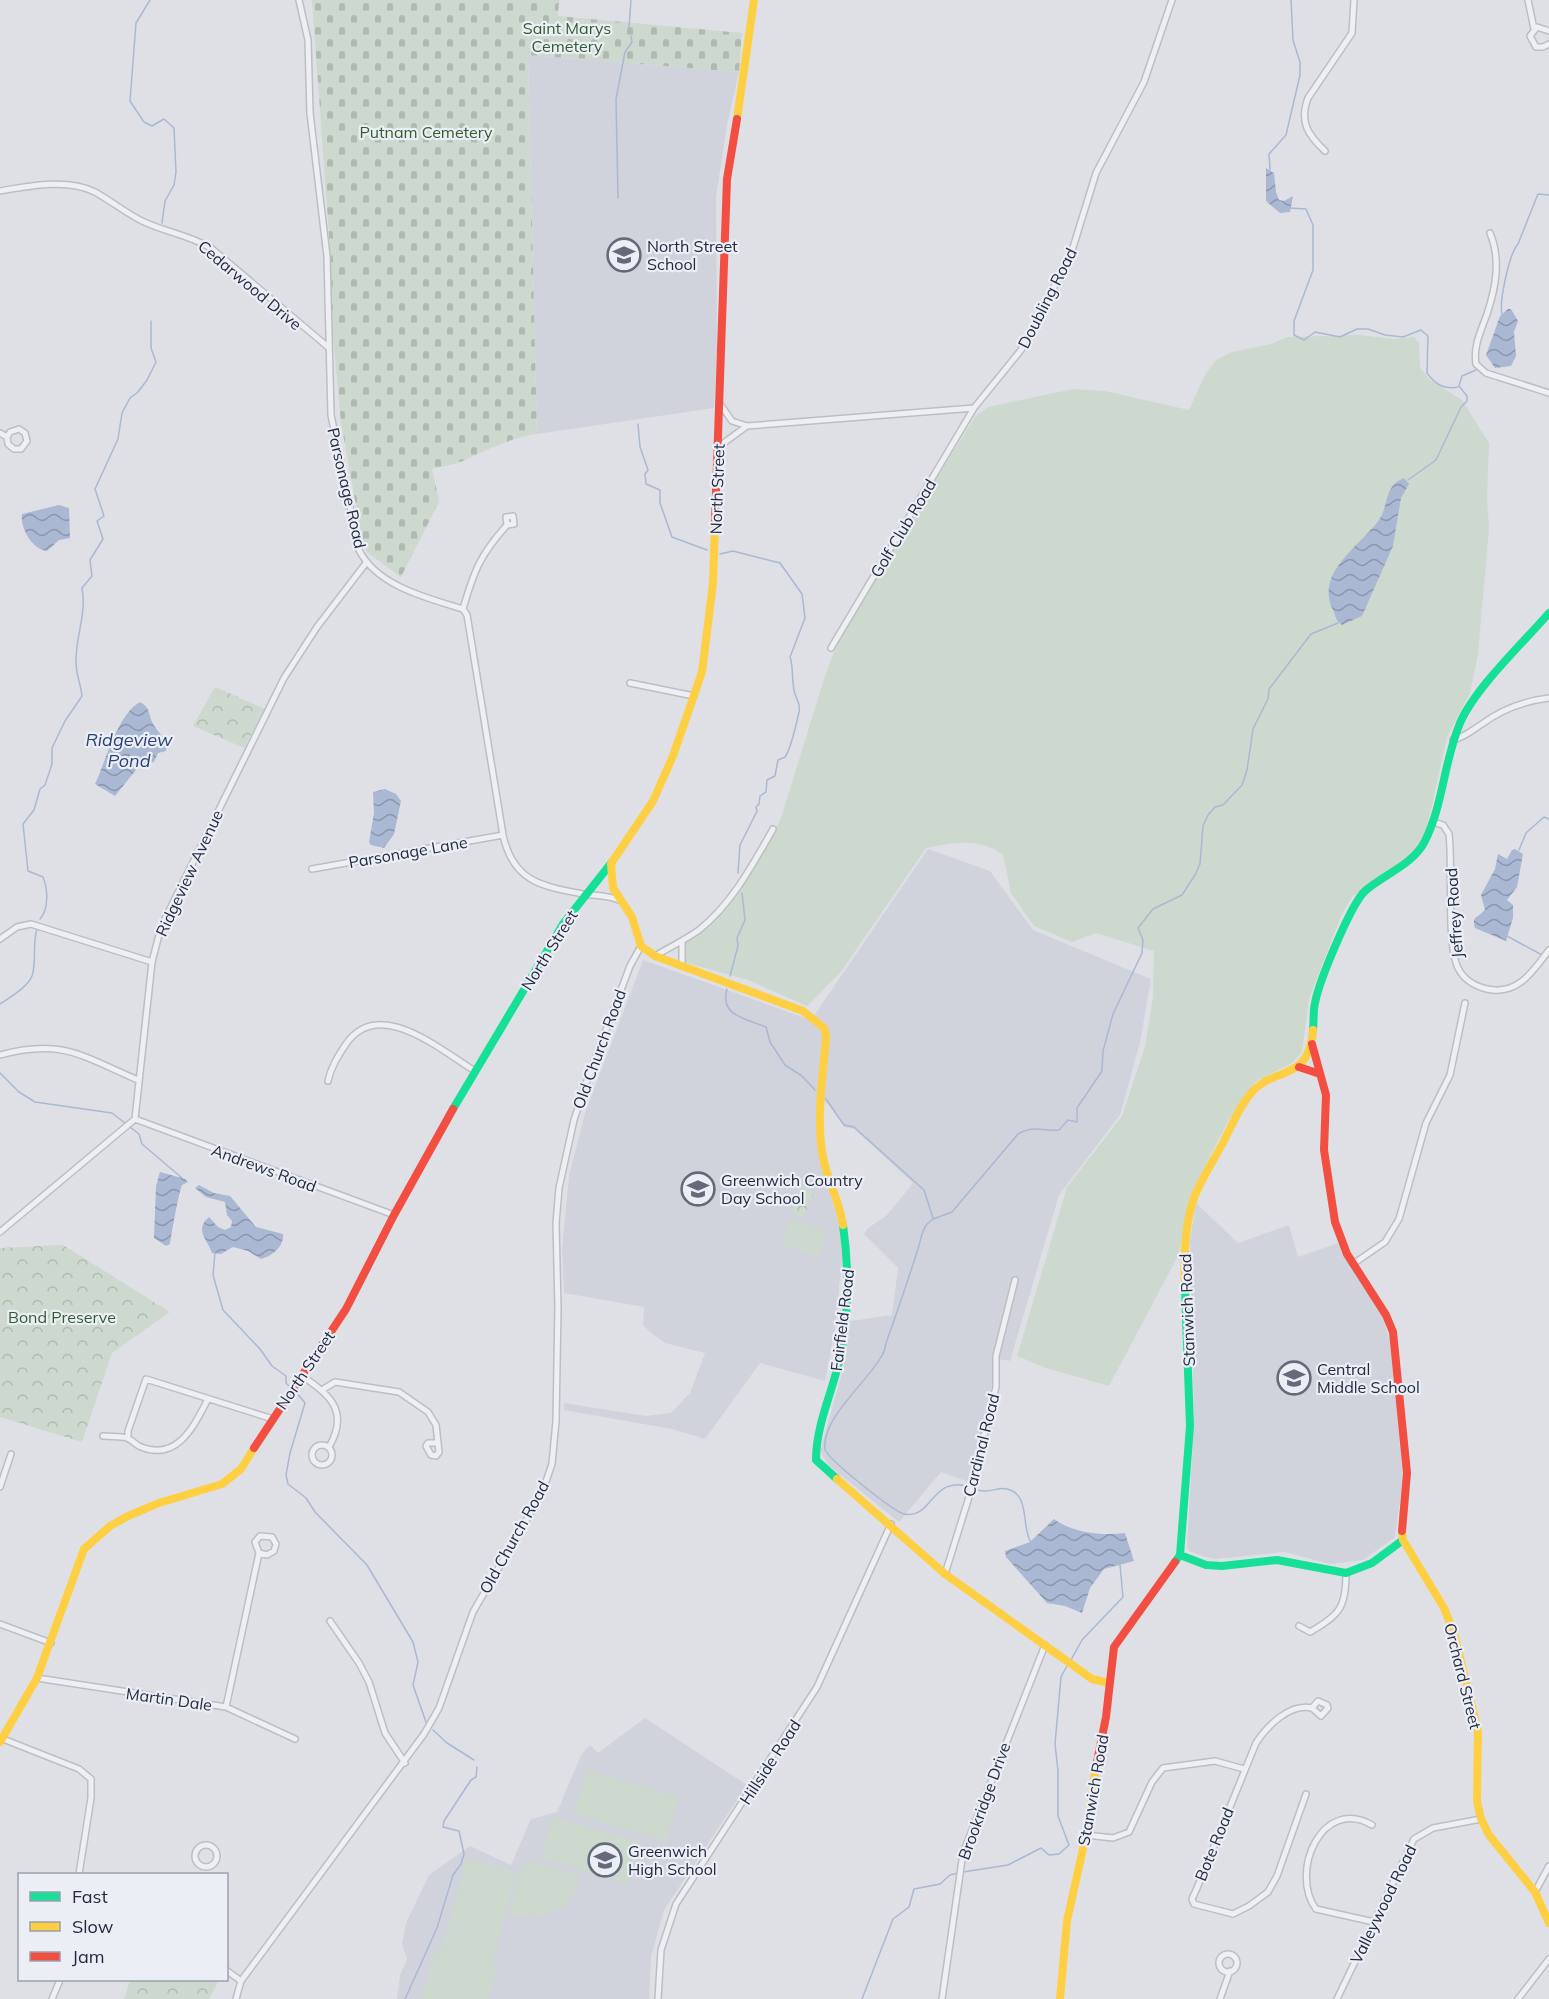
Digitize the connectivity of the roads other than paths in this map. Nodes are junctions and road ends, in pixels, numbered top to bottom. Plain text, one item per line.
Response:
1 (299, 0) edge
2 (754, 0) edge
3 (1172, 0) edge
4 (1354, 0) edge
5 (1528, 0) edge
6 (1534, 29) junction
7 (1549, 31) edge
8 (1549, 44) edge
9 (1325, 151) dead end
10 (0, 192) edge
11 (1490, 233) dead end
12 (328, 347) junction
13 (1549, 393) edge
14 (720, 404) junction
15 (974, 408) junction
16 (747, 426) junction
17 (0, 433) edge
18 (7, 437) dead end
19 (718, 452) junction
20 (507, 525) dead end
21 (366, 563) junction
22 (463, 609) junction
23 (1549, 613) edge
24 (831, 648) dead end
25 (630, 683) dead end
26 (696, 696) junction
27 (1549, 698) edge
28 (1453, 740) junction
29 (1433, 822) junction
30 (773, 829) dead end
31 (503, 835) junction
32 (611, 864) junction
33 (312, 869) dead end
34 (585, 894) junction
35 (619, 900) junction
36 (0, 939) edge
37 (681, 942) junction
38 (641, 946) junction
39 (1549, 950) edge
40 (655, 956) junction
41 (152, 962) junction
42 (682, 966) junction
43 (1465, 1003) dead end
44 (1312, 1044) junction
45 (0, 1055) edge
46 (1299, 1067) junction
47 (475, 1071) junction
48 (1320, 1074) junction
49 (138, 1080) junction
50 (328, 1081) dead end
51 (131, 1123) junction
52 (394, 1215) junction
53 (0, 1232) edge
54 (1353, 1264) junction
55 (1015, 1280) dead end
56 (302, 1376) junction
57 (322, 1390) junction
58 (208, 1399) junction
59 (273, 1419) junction
60 (103, 1436) dead end
61 (128, 1438) junction
62 (437, 1443) dead end
63 (329, 1447) junction
64 (11, 1454) dead end
65 (0, 1487) edge
66 (891, 1524) junction
67 (1403, 1540) junction
68 (259, 1553) dead end
69 (1180, 1555) junction
70 (1346, 1573) junction
71 (945, 1574) junction
72 (330, 1621) dead end
73 (0, 1624) edge
74 (1299, 1626) dead end
75 (51, 1643) junction
76 (1045, 1645) junction
77 (37, 1678) junction
78 (1109, 1683) junction
79 (226, 1707) junction
80 (1312, 1708) dead end
81 (295, 1739) dead end
82 (2, 1740) edge
83 (405, 1763) junction
84 (1245, 1770) junction
85 (1306, 1794) dead end
86 (1481, 1819) junction
87 (1372, 1825) dead end
88 (1086, 1835) junction
89 (1549, 1866) edge
90 (202, 1868) junction
91 (80, 1873) edge
92 (201, 1873) edge
93 (1535, 1892) junction
94 (1374, 1922) junction
95 (1549, 1923) edge
96 (1549, 1959) edge
97 (228, 1971) edge
98 (1230, 1971) dead end
99 (60, 1981) edge
100 (241, 1981) junction
101 (52, 1999) edge
102 (236, 1999) edge
103 (658, 1999) edge
104 (942, 1999) edge
105 (1060, 1999) edge
106 (1220, 1999) edge
107 (1337, 1999) edge
108 (1518, 1999) edge

1 - 12 street, Parsonage Road
2 - 14 street, North Street
3 - 15 street, Doubling Road
4 - 9 street
5 - 6 street
6 - 7 street
6 - 8 street
10 - 12 street, Cedarwood Drive
11 - 13 street
12 - 21 street, Parsonage Road
14 - 16 street
14 - 19 street, North Street
15 - 16 street
15 - 24 street, Golf Club Road
16 - 19 street
17 - 18 street
19 - 26 street, North Street
20 - 22 street
21 - 22 street, Parsonage Road
21 - 41 street, Ridgeview Avenue
22 - 31 street
23 - 28 street
25 - 26 street
26 - 32 street, North Street
27 - 28 street
28 - 29 street
29 - 39 street, Jeffrey Road
29 - 44 street
30 - 37 street
31 - 33 street, Parsonage Lane
31 - 34 street
32 - 34 street, North Street
32 - 35 street
34 - 35 street
34 - 47 street, North Street
35 - 38 street
36 - 41 street
37 - 40 street
37 - 42 street
38 - 40 street, Fairfield Road
38 - 83 street, Old Church Road
40 - 42 street, Fairfield Road
41 - 49 street, Ridgeview Avenue
42 - 66 street, Fairfield Road
43 - 54 street
44 - 46 street
44 - 48 street, Orchard Street
45 - 49 street
46 - 48 street
46 - 69 street, Stanwich Road
47 - 50 street
47 - 52 street, North Street
48 - 54 street, Orchard Street
49 - 51 street, Ridgeview Avenue
51 - 52 street, Andrews Road
51 - 53 street
52 - 56 street, North Street
54 - 67 street, Orchard Street
55 - 71 street, Cardinal Road
56 - 57 street
56 - 59 street, North Street
57 - 62 street
57 - 63 street
58 - 59 street
58 - 61 street
58 - 61 street
59 - 75 street, North Street
60 - 61 street
63 - 63 street
64 - 65 street
66 - 71 street, Fairfield Road
66 - 103 street, Hillside Road
67 - 70 street
67 - 86 street, Orchard Street
68 - 79 street
69 - 70 street
69 - 78 street, Stanwich Road
70 - 74 street
71 - 76 street, Fairfield Road
72 - 83 street
73 - 75 street
75 - 77 street, North Street
76 - 78 street, Fairfield Road
76 - 104 street, Brookridge Drive
77 - 79 street, Martin Dale
77 - 82 street, North Street
78 - 88 street, Stanwich Road
79 - 81 street, Martin Dale
80 - 84 street, Bote Road
82 - 91 street
83 - 100 street, Old Church Road
84 - 85 street, Bote Road
84 - 88 street
86 - 93 street, Orchard Street
86 - 94 street, Valleywood Road
87 - 94 street
88 - 105 street, Stanwich Road
89 - 93 street
90 - 90 street
90 - 92 street
93 - 95 street, Orchard Street
94 - 107 street, Valleywood Road
96 - 108 street
97 - 100 street
98 - 106 street
99 - 101 street
100 - 102 street, Old Church Road

